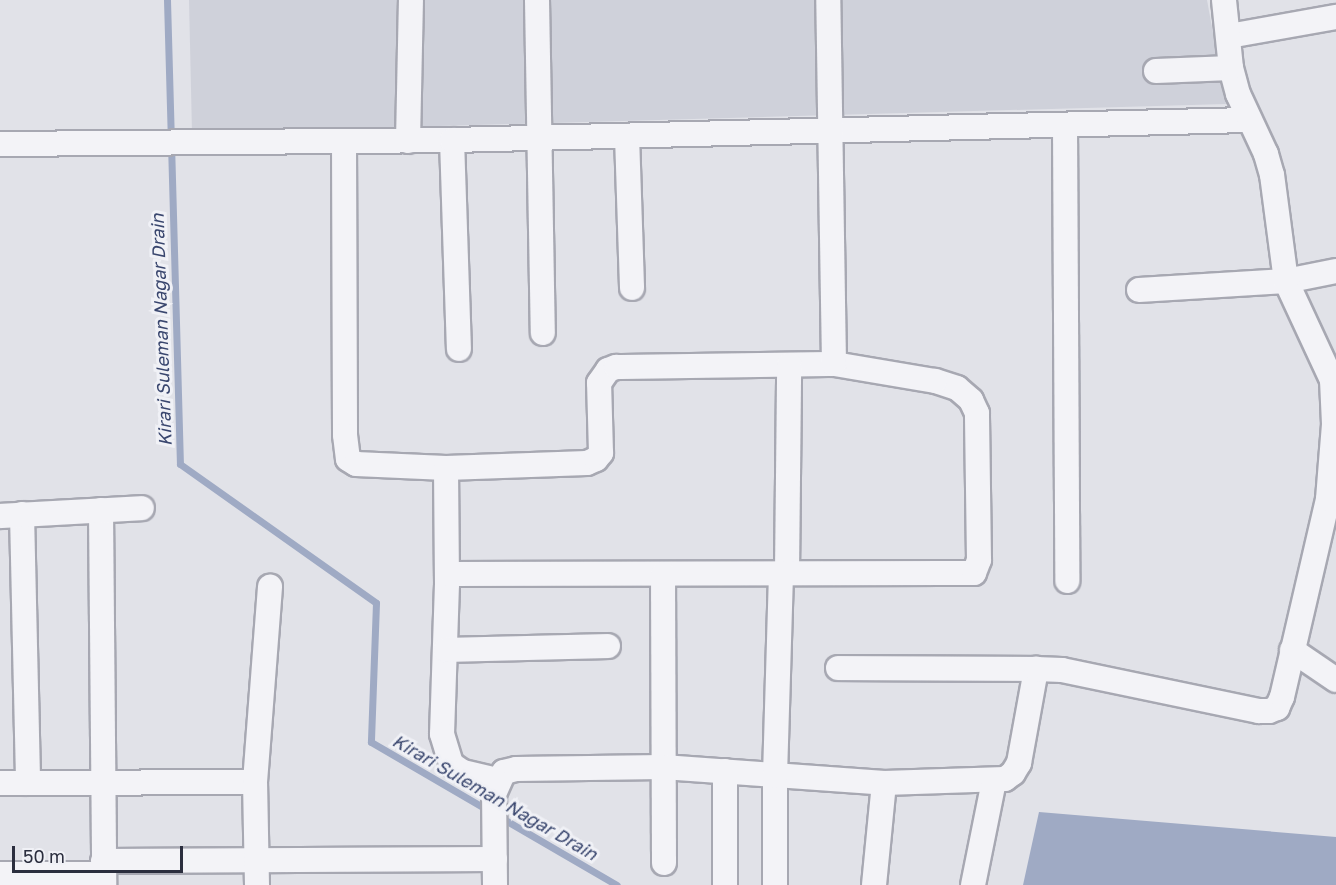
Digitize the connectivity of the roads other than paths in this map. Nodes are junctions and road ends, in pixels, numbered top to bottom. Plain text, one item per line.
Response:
1 (411, 0) edge
2 (537, 0) edge
3 (828, 0) edge
4 (1224, 0) edge
5 (1336, 17) edge
6 (1229, 36) junction
7 (1231, 68) junction
8 (1156, 70) dead end
9 (1249, 120) junction
10 (1065, 125) junction
11 (829, 131) junction
12 (627, 136) junction
13 (538, 138) junction
14 (452, 140) junction
15 (344, 141) junction
16 (408, 141) junction
17 (0, 144) edge
18 (1336, 271) edge
19 (1286, 281) junction
20 (632, 288) dead end
21 (1139, 290) dead end
22 (543, 333) dead end
23 (459, 349) dead end
24 (789, 364) junction
25 (834, 364) junction
26 (1334, 402) edge
27 (446, 468) junction
28 (142, 508) dead end
29 (101, 510) junction
30 (11, 515) edge
31 (784, 573) junction
32 (447, 574) junction
33 (663, 574) junction
34 (1067, 581) dead end
35 (270, 587) dead end
36 (608, 646) dead end
37 (446, 650) junction
38 (1292, 650) junction
39 (838, 668) dead end
40 (1036, 669) junction
41 (1336, 680) edge
42 (663, 767) junction
43 (725, 771) junction
44 (775, 776) junction
45 (994, 781) junction
46 (255, 782) junction
47 (0, 783) edge
48 (28, 783) junction
49 (103, 783) junction
50 (884, 783) junction
51 (496, 787) junction
52 (495, 850) junction
53 (256, 860) junction
54 (664, 863) dead end
55 (104, 873) edge
56 (0, 874) edge
57 (257, 885) edge
58 (495, 885) edge
59 (725, 885) edge
60 (775, 885) edge
61 (874, 885) edge
62 (974, 885) edge

1 - 16 street
2 - 13 street
3 - 11 street
4 - 6 street
5 - 6 street
6 - 7 street
7 - 8 street
7 - 9 street
9 - 10 street
9 - 19 street
10 - 11 street
10 - 34 street
11 - 12 street
11 - 25 street
12 - 13 street
12 - 20 street
13 - 14 street
13 - 22 street
14 - 16 street
14 - 23 street
15 - 16 street
15 - 17 street
15 - 27 street
18 - 19 street
19 - 21 street
19 - 26 street
24 - 25 street
24 - 27 street
24 - 31 street
25 - 31 street
26 - 38 street
27 - 32 street
28 - 29 street
29 - 30 street
29 - 49 street
30 - 48 street
31 - 33 street
31 - 44 street
32 - 33 street
32 - 37 street
33 - 42 street
35 - 46 street
36 - 37 street
37 - 51 street
38 - 40 street
38 - 41 street
39 - 40 street
40 - 45 street
42 - 43 street
42 - 51 street
42 - 54 street
43 - 44 street
43 - 59 street
44 - 50 street
44 - 60 street
45 - 50 street
45 - 62 street
46 - 49 street
46 - 53 street
47 - 48 street
48 - 49 street
49 - 55 street
50 - 61 street
51 - 52 street
52 - 53 street
52 - 58 street
53 - 55 street
53 - 57 street
55 - 56 street

